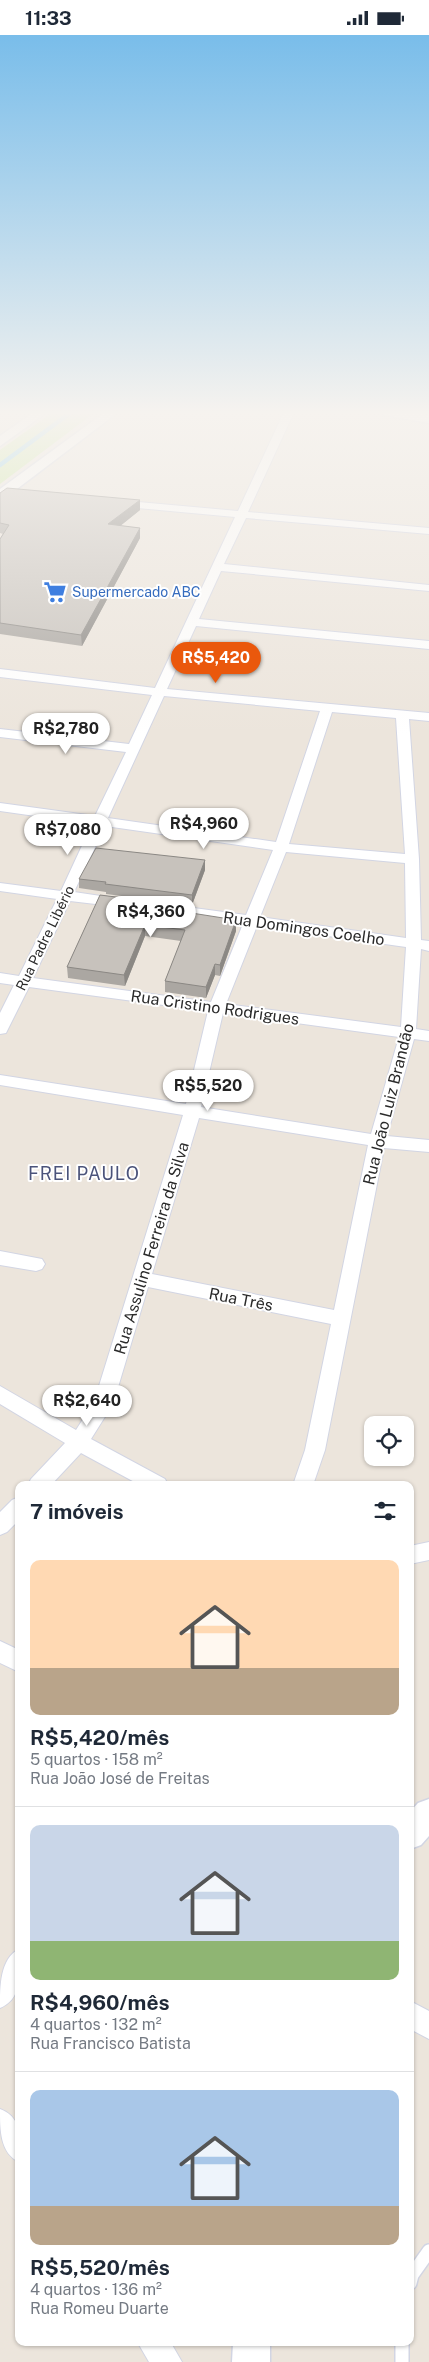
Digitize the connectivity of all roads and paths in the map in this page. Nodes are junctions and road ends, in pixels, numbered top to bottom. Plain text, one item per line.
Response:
1 (239, 519) edge
2 (283, 519) edge
3 (429, 531) edge
4 (217, 567) junction
5 (429, 588) edge
6 (192, 622) junction
7 (429, 645) edge
8 (0, 673) edge
9 (158, 692) junction
10 (327, 709) junction
11 (402, 715) junction
12 (429, 717) edge
13 (0, 733) edge
14 (135, 749) junction
15 (0, 807) edge
16 (101, 820) junction
17 (281, 847) junction
18 (412, 859) junction
19 (0, 887) edge
20 (66, 895) junction
21 (134, 904) edge
22 (154, 907) edge
23 (250, 919) junction
24 (421, 945) edge
25 (0, 979) edge
26 (22, 982) junction
27 (217, 1007) junction
28 (0, 1029) edge
29 (408, 1033) junction
30 (429, 1036) edge
31 (0, 1080) edge
32 (192, 1112) junction
33 (377, 1141) junction
34 (429, 1146) edge
35 (0, 1258) edge
36 (36, 1264) dead end
37 (142, 1279) junction
38 (341, 1319) junction
39 (0, 1394) edge
40 (79, 1442) junction
41 (42, 1481) edge
42 (151, 1481) edge
43 (303, 1481) edge
44 (15, 1510) edge
45 (0, 1526) edge
46 (429, 1551) edge
47 (414, 1554) edge
48 (0, 1651) edge
49 (15, 1660) edge
50 (429, 1814) edge
51 (414, 1830) edge
52 (15, 1969) edge
53 (0, 1995) edge
54 (414, 2017) edge
55 (429, 2025) edge
56 (0, 2122) edge
57 (15, 2143) edge
58 (429, 2251) edge
59 (414, 2272) edge
60 (155, 2346) edge
61 (252, 2346) edge
62 (402, 2346) edge
63 (167, 2362) edge
64 (252, 2362) edge
65 (402, 2362) edge

1 - 4 street, Rua Padre Libério
2 - 3 street
4 - 5 street
4 - 6 street, Rua Padre Libério
6 - 7 street
6 - 9 street, Rua Padre Libério
8 - 9 street
9 - 10 street
9 - 14 street, Rua Padre Libério
10 - 11 street
10 - 17 street, Rua Assulino Ferreira da Silva
11 - 12 street
11 - 18 street, Rua João Luiz Brandão
13 - 14 street
14 - 16 street, Rua Padre Libério
15 - 16 street
16 - 17 street
16 - 20 street, Rua Padre Libério
17 - 18 street
17 - 23 street, Rua Assulino Ferreira da Silva
18 - 24 street, Rua João Luiz Brandão
19 - 20 street
20 - 21 street
20 - 26 street, Rua Padre Libério
22 - 23 street, Rua Domingos Coelho
23 - 24 street, Rua Domingos Coelho
23 - 27 street, Rua Assulino Ferreira da Silva
24 - 29 street, Rua João Luiz Brandão
25 - 26 street, Rua Cristino Rodrigues
26 - 27 street, Rua Cristino Rodrigues
26 - 28 street, Rua Padre Libério
27 - 29 street, Rua Cristino Rodrigues
27 - 32 street, Rua Assulino Ferreira da Silva
29 - 30 street, Rua Cristino Rodrigues
29 - 33 street, Rua João Luiz Brandão
31 - 32 street
32 - 33 street
32 - 37 street, Rua Assulino Ferreira da Silva
33 - 34 street
33 - 38 street, Rua João Luiz Brandão
35 - 36 street
37 - 38 street, Rua Três
37 - 40 street, Rua Assulino Ferreira da Silva
38 - 43 street, Rua João Luiz Brandão
39 - 40 street
40 - 41 street, Rua Assulino Ferreira da Silva
40 - 42 street
44 - 45 street
46 - 47 street
48 - 49 street
50 - 51 street
52 - 53 street
54 - 55 street
56 - 57 street
58 - 59 lane
60 - 63 street
61 - 64 street
62 - 65 lane

